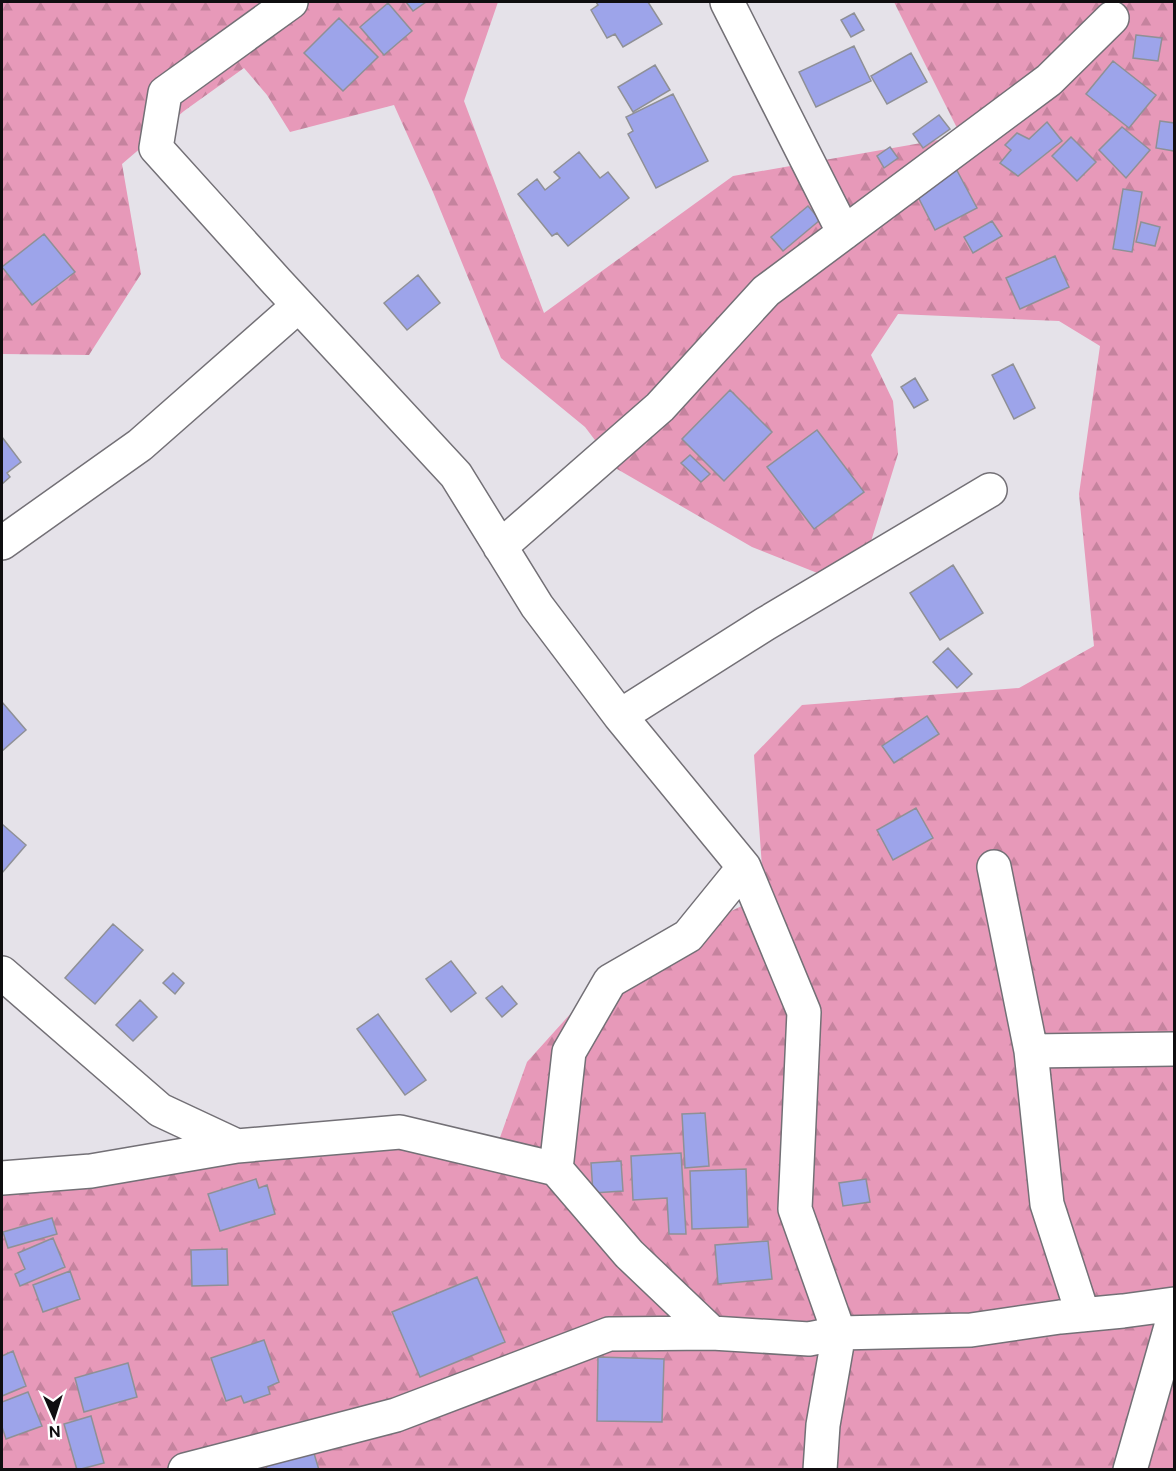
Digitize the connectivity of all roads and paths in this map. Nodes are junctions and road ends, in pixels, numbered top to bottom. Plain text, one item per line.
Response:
1 (291, 2) edge
2 (727, 2) edge
3 (1112, 18) dead end
4 (844, 233) junction
5 (298, 306) junction
6 (990, 490) dead end
7 (2, 543) edge
8 (500, 547) junction
9 (620, 716) junction
10 (744, 867) junction
11 (994, 867) dead end
12 (2, 973) edge
13 (1174, 1049) edge
14 (1030, 1052) junction
15 (237, 1146) junction
16 (556, 1169) junction
17 (2, 1178) edge
18 (1174, 1304) edge
19 (1083, 1315) junction
20 (1174, 1316) edge
21 (712, 1333) junction
22 (838, 1333) junction
23 (185, 1470) edge
24 (820, 1470) edge
25 (1130, 1470) edge

1 - 5 street
2 - 4 street
3 - 4 street
4 - 8 street
5 - 7 street
5 - 8 street
6 - 9 street
8 - 9 street
9 - 10 street
10 - 16 street
10 - 22 street
11 - 14 street
12 - 15 street
13 - 14 street
14 - 19 street
15 - 16 street
15 - 17 street
16 - 21 street
18 - 19 street
19 - 22 street
20 - 25 street
21 - 22 street
21 - 23 street
22 - 24 street

